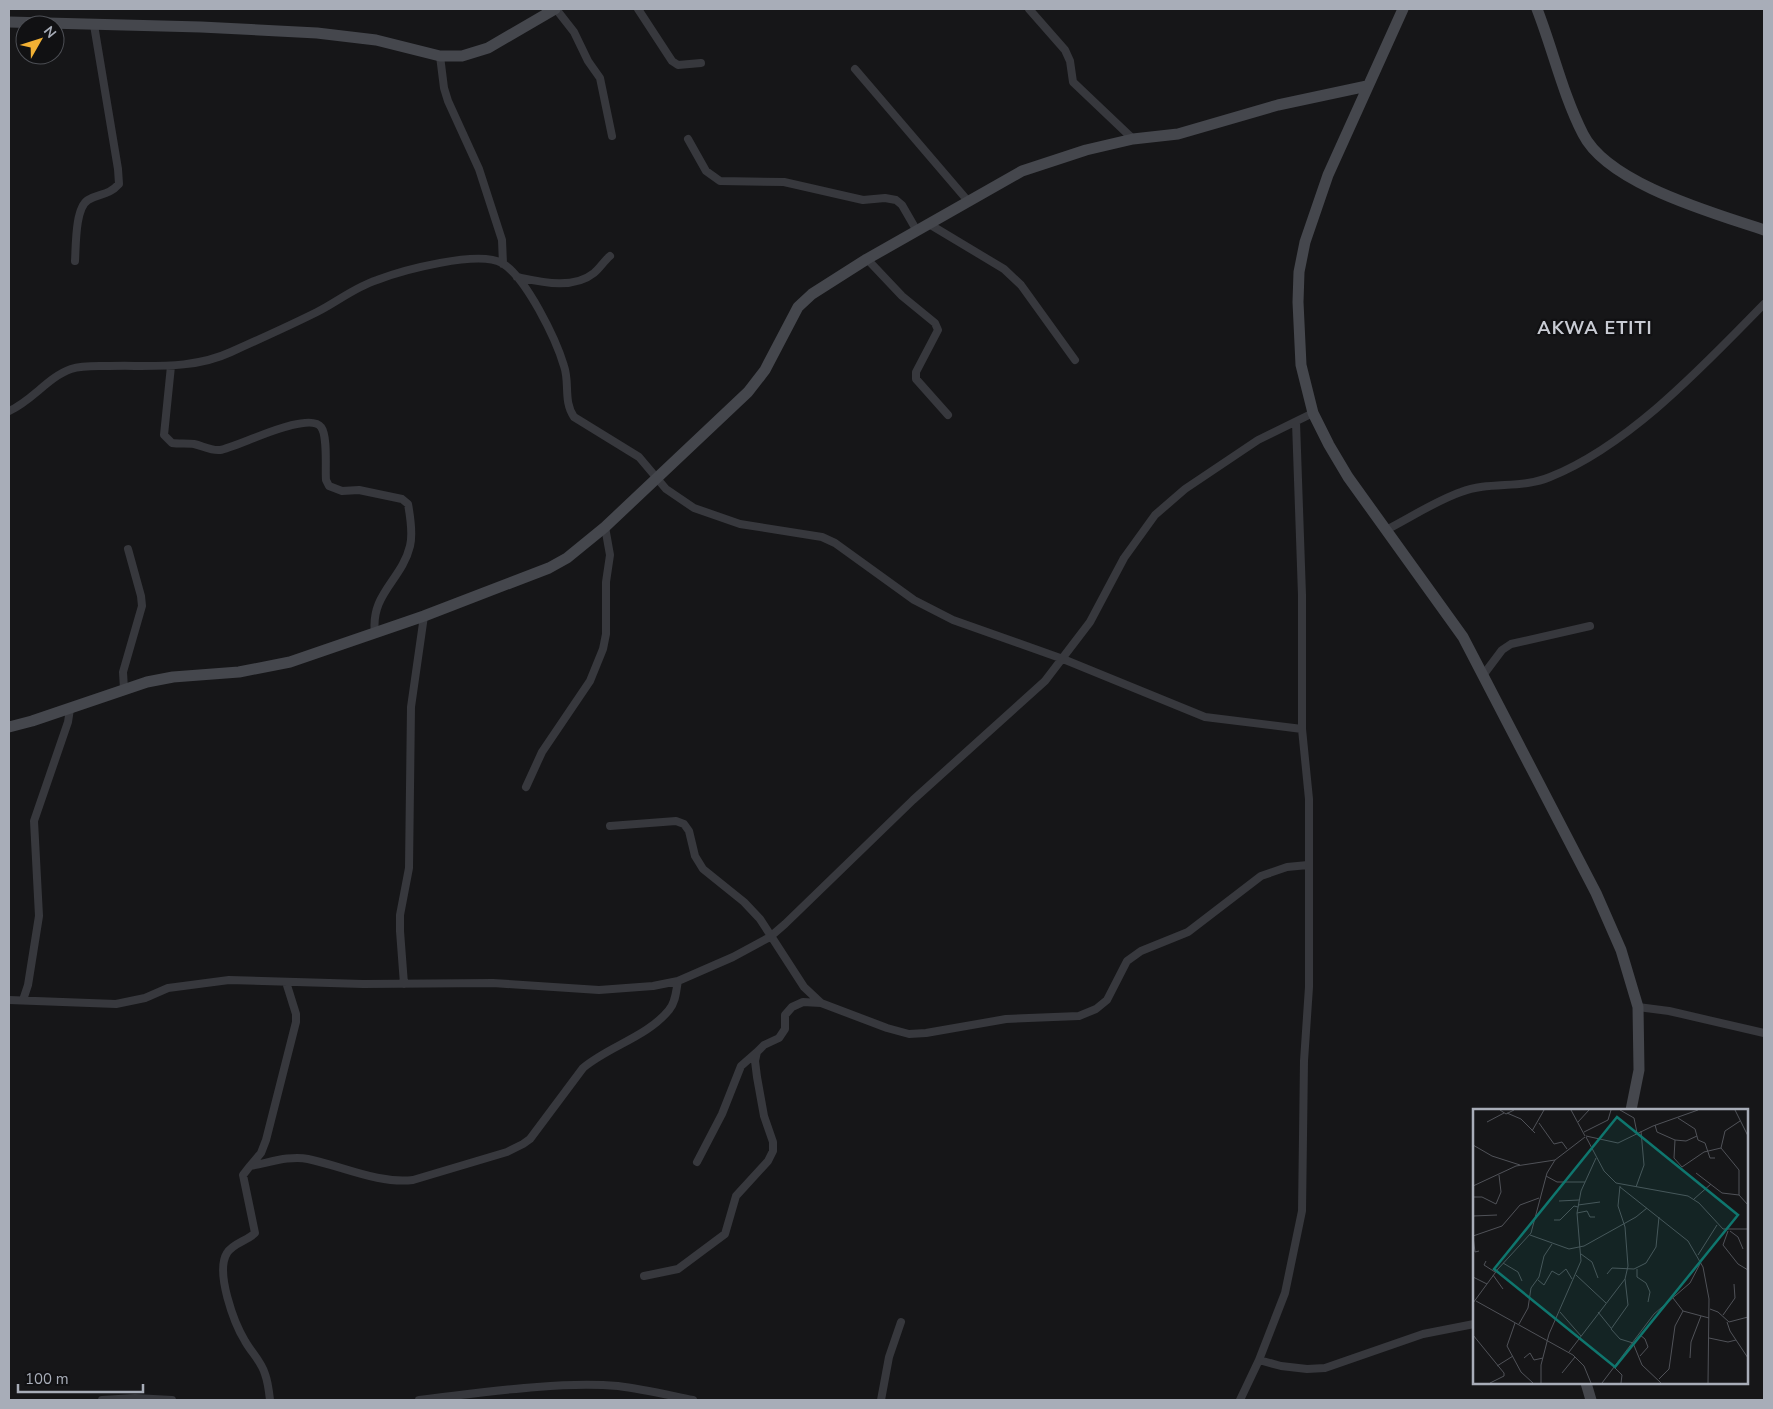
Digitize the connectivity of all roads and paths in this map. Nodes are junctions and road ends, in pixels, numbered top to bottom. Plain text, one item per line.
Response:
1 (556, 9) edge
2 (638, 9) edge
3 (1029, 9) edge
4 (1403, 9) edge
5 (1537, 9) edge
6 (9, 22) edge
7 (94, 25) junction
8 (440, 56) junction
9 (701, 63) dead end
10 (855, 68) dead end
11 (1367, 86) junction
12 (612, 136) dead end
13 (688, 139) dead end
14 (1133, 139) junction
15 (968, 201) junction
16 (929, 224) junction
17 (1764, 230) edge
18 (917, 231) junction
19 (610, 256) dead end
20 (867, 259) junction
21 (75, 261) dead end
22 (503, 264) junction
23 (517, 278) junction
24 (1764, 304) edge
25 (1075, 360) dead end
26 (171, 366) junction
27 (9, 411) edge
28 (1313, 412) junction
29 (948, 415) dead end
30 (1296, 422) junction
31 (657, 479) junction
32 (605, 527) junction
33 (1386, 530) junction
34 (128, 549) dead end
35 (424, 616) junction
36 (1590, 626) dead end
37 (374, 633) junction
38 (1062, 659) junction
39 (1484, 674) junction
40 (124, 689) junction
41 (70, 709) junction
42 (9, 727) edge
43 (1302, 729) junction
44 (526, 786) dead end
45 (610, 826) dead end
46 (1308, 865) junction
47 (770, 937) junction
48 (678, 981) junction
49 (286, 982) junction
50 (404, 984) junction
51 (9, 1000) edge
52 (23, 1000) junction
53 (821, 1002) junction
54 (1638, 1007) junction
55 (1764, 1034) edge
56 (757, 1052) junction
57 (1631, 1109) edge
58 (697, 1162) dead end
59 (250, 1166) junction
60 (644, 1276) dead end
61 (901, 1322) dead end
62 (1473, 1324) edge
63 (1260, 1360) junction
64 (1586, 1384) edge
65 (102, 1400) edge
66 (172, 1400) edge
67 (270, 1400) edge
68 (419, 1400) edge
69 (693, 1400) edge
70 (881, 1400) edge
71 (1240, 1400) edge
72 (1591, 1400) edge

1 - 8 main road
1 - 12 street
2 - 9 street
3 - 14 street
4 - 11 main road
5 - 17 main road
6 - 7 main road
7 - 8 main road
7 - 21 street
8 - 22 street
10 - 15 street
11 - 14 main road
11 - 28 main road
13 - 18 street
14 - 15 main road
15 - 16 main road
16 - 18 main road
16 - 25 street
18 - 20 main road
19 - 23 street
20 - 29 street
20 - 31 main road
22 - 23 street
22 - 26 street
23 - 31 street
24 - 33 street
26 - 27 street
26 - 37 street
28 - 30 street
28 - 33 main road
30 - 38 street
30 - 43 street
31 - 32 main road
31 - 38 street
32 - 35 main road
32 - 44 street
33 - 39 main road
34 - 40 street
35 - 37 main road
35 - 50 street
36 - 39 street
37 - 40 main road
38 - 43 street
38 - 47 street
39 - 54 main road
40 - 41 main road
41 - 42 main road
41 - 52 street
43 - 46 street
45 - 47 street
46 - 53 street
46 - 63 street
47 - 48 street
47 - 53 street
48 - 50 street
48 - 59 street
49 - 50 street
49 - 52 street
49 - 59 street
51 - 52 street
53 - 56 street
54 - 55 street
54 - 57 main road
56 - 58 street
56 - 60 street
59 - 67 street
61 - 70 street
62 - 63 street
63 - 71 street
64 - 72 main road
65 - 66 street
68 - 69 street

